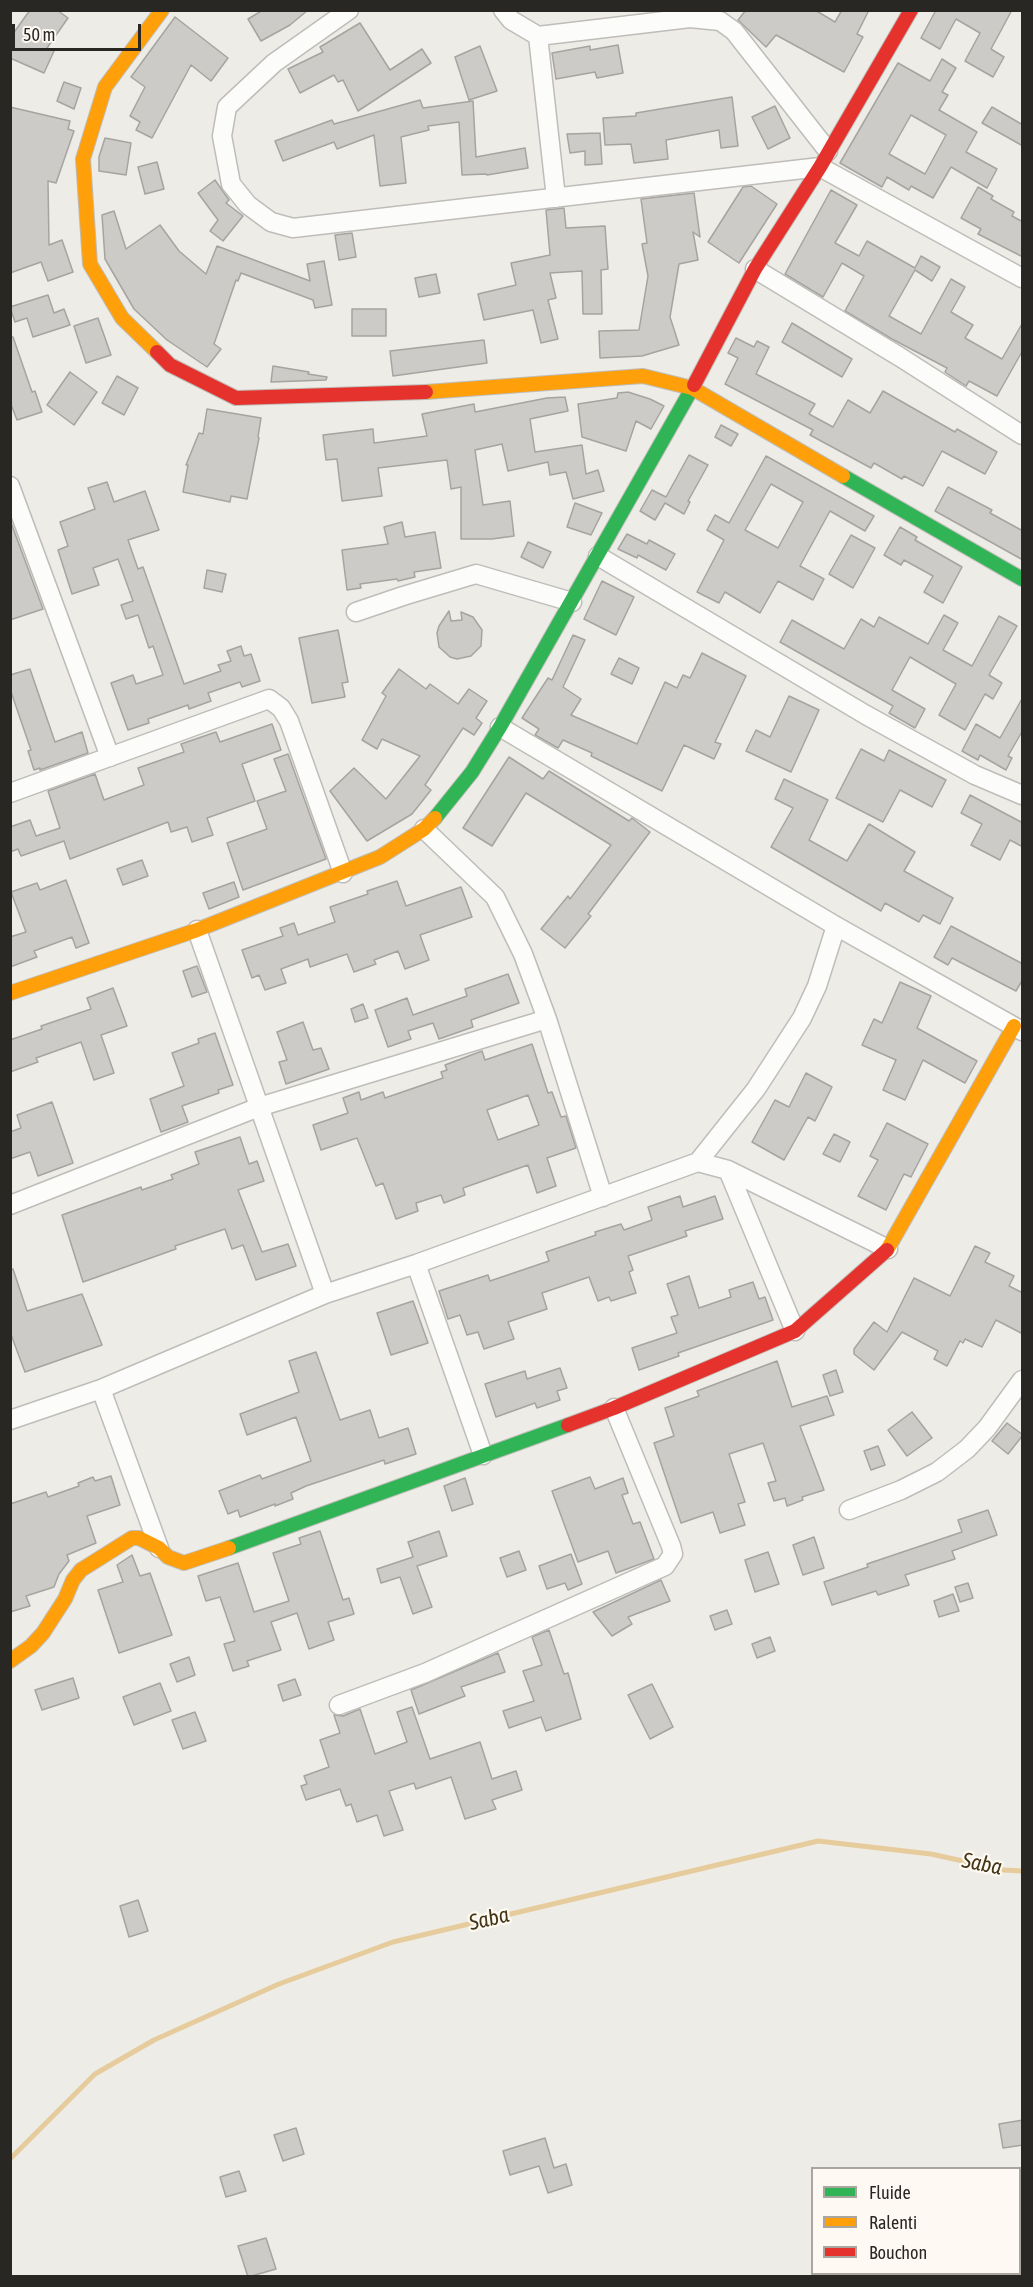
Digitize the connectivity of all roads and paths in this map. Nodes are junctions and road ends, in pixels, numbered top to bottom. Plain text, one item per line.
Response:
1 (162, 10) edge
2 (349, 10) edge
3 (503, 10) edge
4 (911, 10) edge
5 (538, 36) junction
6 (824, 159) junction
7 (556, 198) junction
8 (755, 269) junction
9 (1023, 278) edge
10 (692, 388) junction
11 (1023, 435) edge
12 (10, 486) edge
13 (598, 556) junction
14 (1023, 579) edge
15 (572, 602) junction
16 (356, 612) dead end
17 (500, 727) junction
18 (110, 757) junction
19 (10, 793) edge
20 (1023, 795) edge
21 (424, 829) junction
22 (343, 873) junction
23 (836, 926) junction
24 (196, 930) junction
25 (10, 993) edge
26 (547, 1019) junction
27 (1018, 1029) edge
28 (259, 1107) junction
29 (698, 1162) junction
30 (728, 1170) junction
31 (603, 1197) junction
32 (10, 1205) edge
33 (888, 1249) junction
34 (416, 1264) junction
35 (325, 1294) junction
36 (795, 1331) junction
37 (1023, 1380) edge
38 (101, 1389) junction
39 (614, 1408) junction
40 (10, 1420) edge
41 (483, 1455) junction
42 (849, 1510) dead end
43 (159, 1548) junction
44 (10, 1661) edge
45 (339, 1705) dead end

1 - 10 street
2 - 7 street
3 - 5 street
4 - 6 street
5 - 6 street
5 - 7 street
6 - 7 street
6 - 8 street
6 - 9 street
8 - 10 street
8 - 11 street
10 - 13 street
10 - 14 street
12 - 18 street
13 - 15 street
13 - 20 street
15 - 16 street
15 - 17 street
17 - 21 street
17 - 23 street
18 - 19 street
18 - 22 street
21 - 22 street
21 - 26 street
22 - 24 street
23 - 27 street
23 - 29 street
24 - 25 street
24 - 28 street
26 - 28 street
26 - 31 street
27 - 33 street
28 - 32 street
28 - 35 street
29 - 30 street
29 - 31 street
30 - 33 street
30 - 36 street
31 - 34 street
33 - 36 street
34 - 35 street
34 - 41 street
35 - 38 street
36 - 39 street
37 - 42 street
38 - 40 street
38 - 43 street
39 - 41 street
39 - 45 street
41 - 43 street
43 - 44 street

